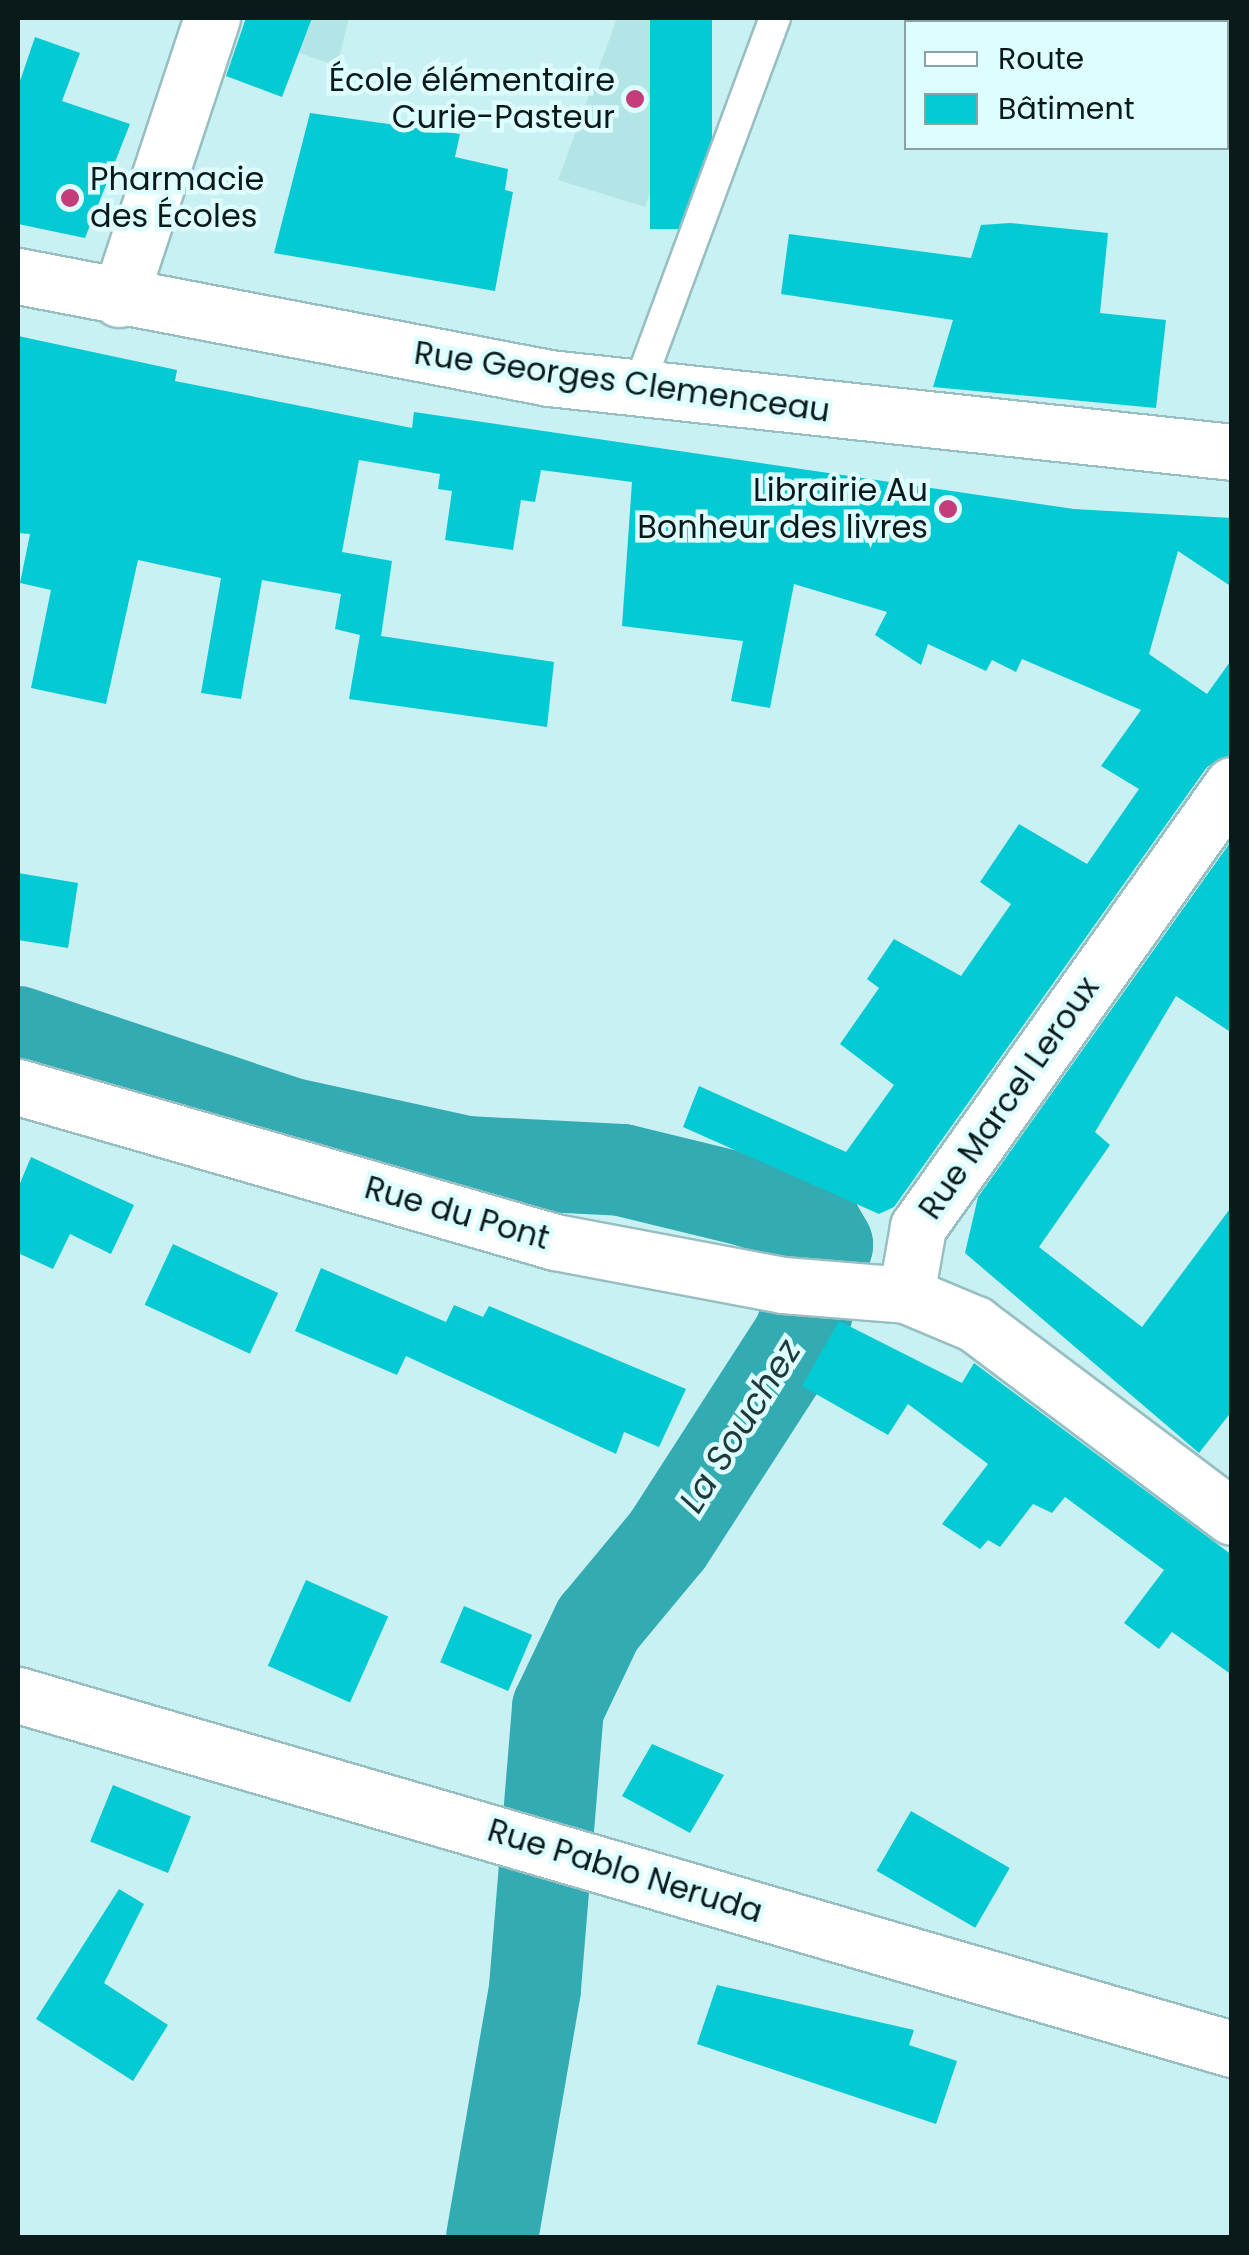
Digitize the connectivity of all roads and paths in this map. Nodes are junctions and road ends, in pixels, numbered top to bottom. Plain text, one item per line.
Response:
1 (212, 18) edge
2 (775, 18) edge
3 (18, 276) edge
4 (119, 299) junction
5 (638, 388) junction
6 (1232, 452) edge
7 (1232, 785) edge
8 (18, 1087) edge
9 (906, 1295) junction
10 (1232, 1517) edge
11 (18, 1696) edge
12 (1232, 2049) edge

1 - 4 street
2 - 5 lane
3 - 4 street, Rue Georges Clemenceau
4 - 5 street, Rue Georges Clemenceau
5 - 6 street, Rue Georges Clemenceau
7 - 9 street, Rue Marcel Leroux
8 - 9 street, Rue du Pont
9 - 10 street
11 - 12 street, Rue Pablo Neruda

